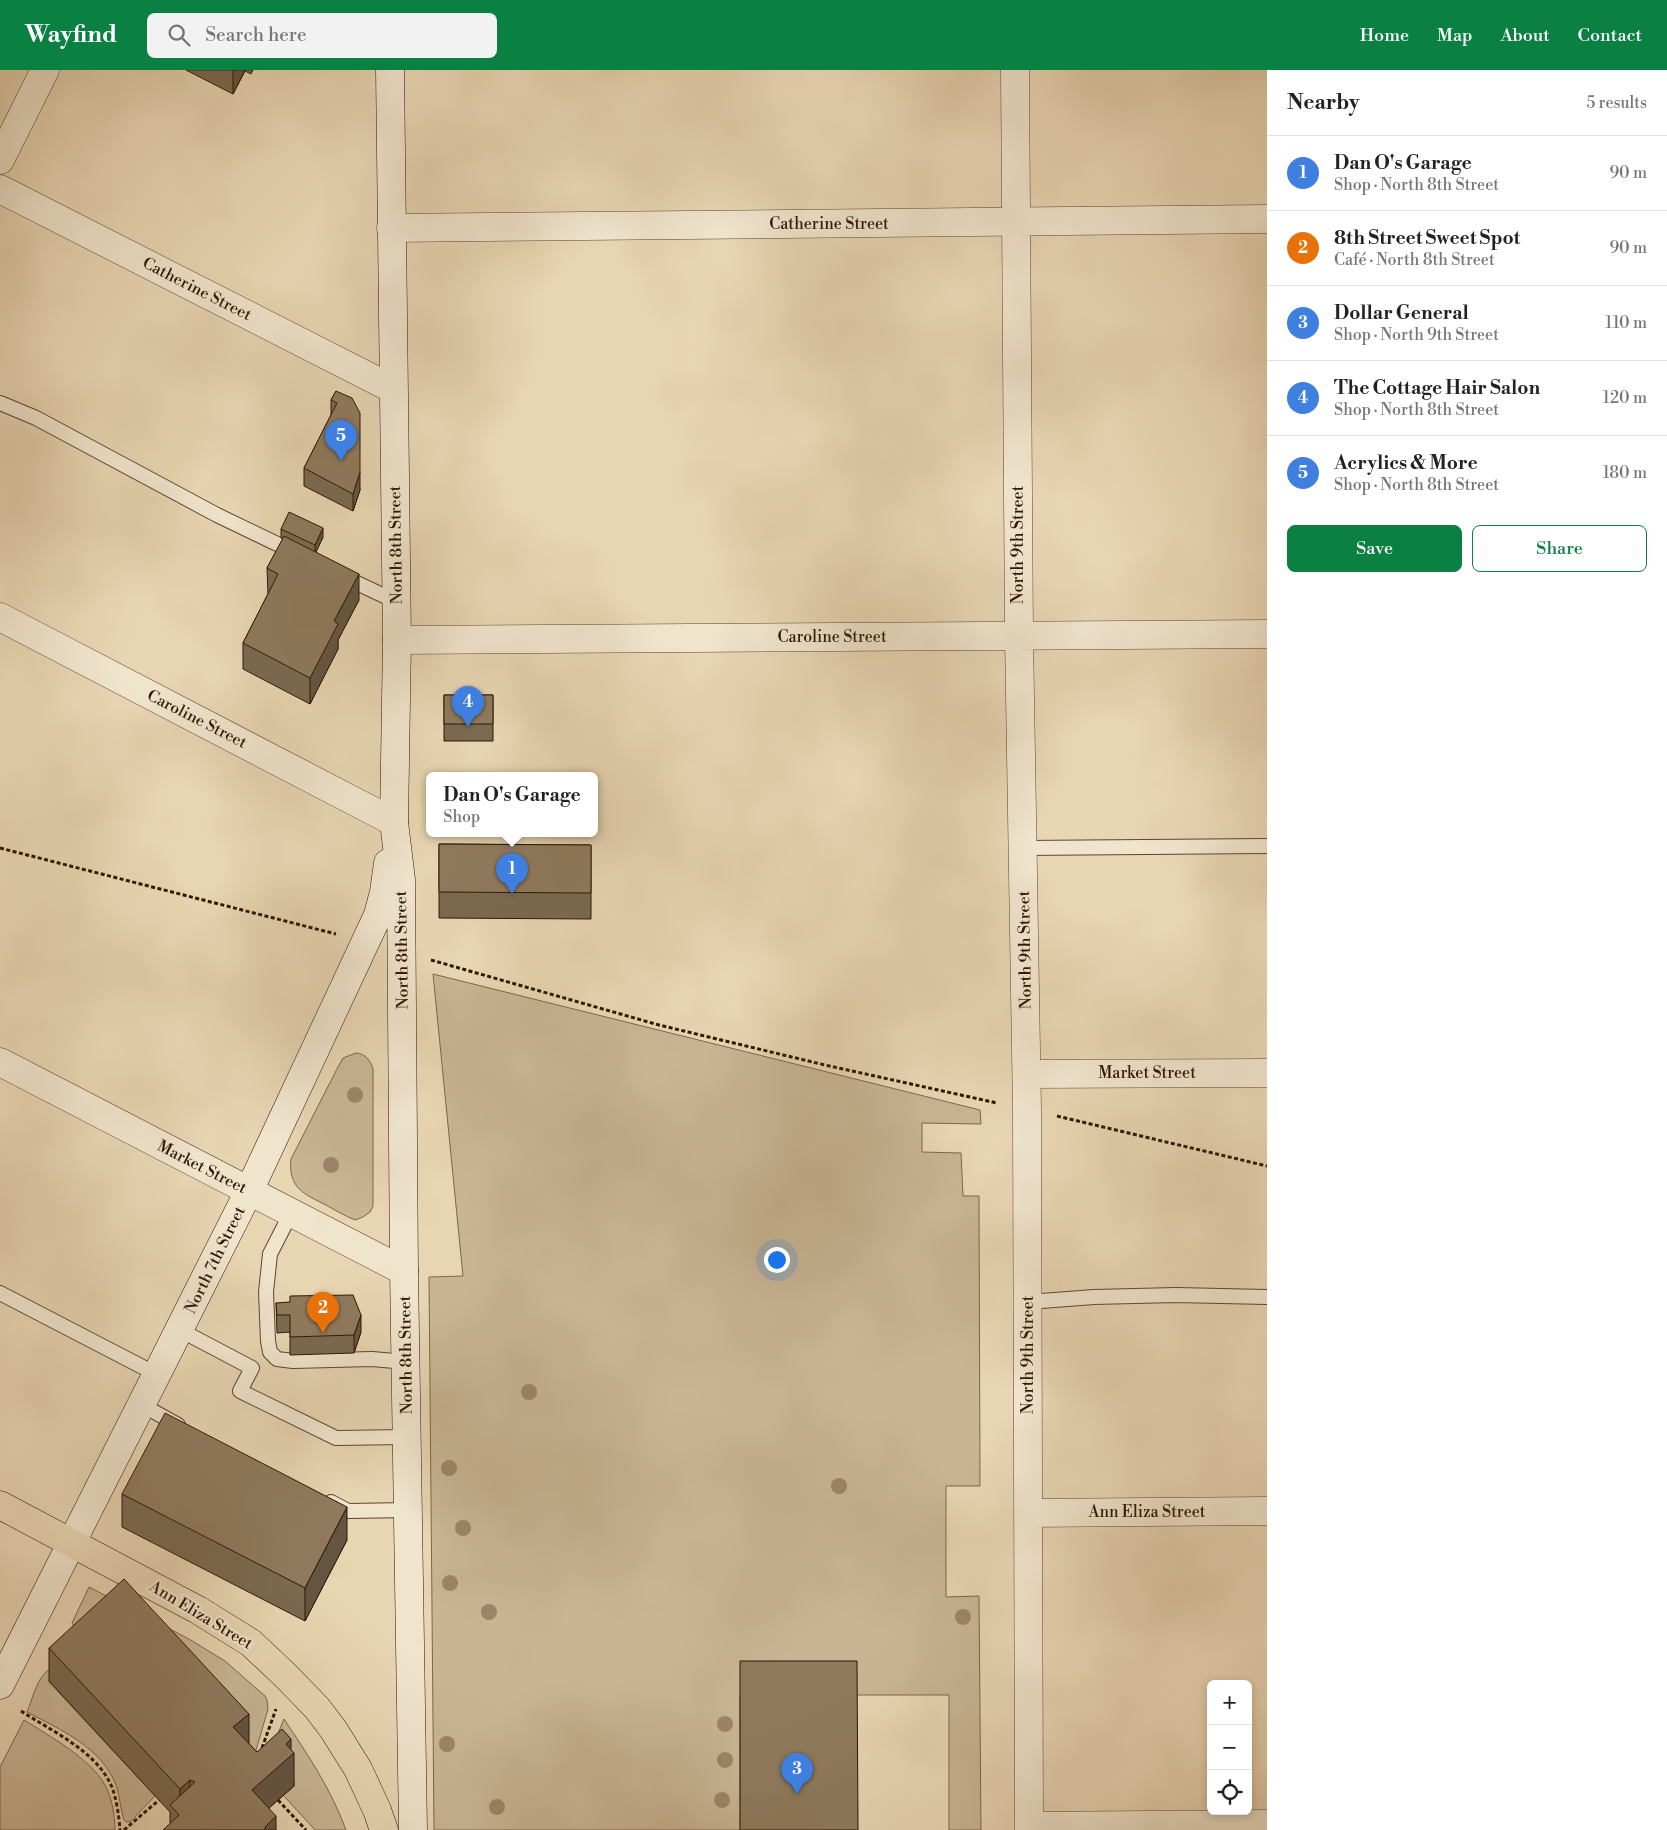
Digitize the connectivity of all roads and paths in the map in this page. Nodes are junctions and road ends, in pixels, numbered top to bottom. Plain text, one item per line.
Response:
1 (45, 70) edge
2 (390, 70) edge
3 (1015, 70) edge
4 (0, 160) edge
5 (0, 189) edge
6 (1267, 219) edge
7 (1016, 223) junction
8 (390, 228) junction
9 (394, 389) junction
10 (0, 403) edge
11 (307, 558) edge
12 (334, 572) edge
13 (397, 602) junction
14 (0, 617) edge
15 (1267, 634) edge
16 (1019, 636) junction
17 (397, 640) junction
18 (394, 822) junction
19 (1267, 846) edge
20 (0, 848) edge
21 (1023, 848) junction
22 (366, 942) junction
23 (403, 952) junction
24 (0, 1062) edge
25 (1267, 1073) edge
26 (1027, 1074) junction
27 (1027, 1110) junction
28 (1267, 1166) edge
29 (249, 1191) junction
30 (291, 1213) junction
31 (404, 1271) junction
32 (0, 1293) edge
33 (1267, 1297) edge
34 (1028, 1302) junction
35 (180, 1330) junction
36 (406, 1362) junction
37 (158, 1375) junction
38 (142, 1405) junction
39 (190, 1431) edge
40 (407, 1437) junction
41 (315, 1494) edge
42 (0, 1505) edge
43 (409, 1510) junction
44 (1267, 1511) edge
45 (1028, 1513) junction
46 (72, 1542) junction
47 (0, 1685) edge
48 (278, 1704) dead end
49 (21, 1711) dead end
50 (260, 1755) edge
51 (159, 1800) dead end
52 (278, 1800) dead end
53 (1267, 1824) edge
54 (1029, 1828) edge
55 (120, 1830) edge
56 (124, 1830) edge
57 (306, 1830) edge
58 (384, 1830) edge
59 (414, 1830) edge

1 - 4 street
2 - 8 street, North 8th Street
3 - 7 street, North 9th Street
5 - 9 street, Catherine Street
6 - 7 street, Catherine Street
7 - 8 street, Catherine Street
7 - 16 street, North 9th Street
8 - 9 street, North 8th Street
9 - 13 street, North 8th Street
10 - 11 lane
12 - 13 lane
13 - 17 street, North 8th Street
14 - 18 street, Caroline Street
15 - 16 street, Caroline Street
16 - 17 street, Caroline Street
16 - 21 street, North 9th Street
17 - 18 street, North 8th Street
18 - 22 street, North 7th Street
18 - 23 street, North 8th Street
19 - 21 lane
20 - 22 path
21 - 26 street, North 9th Street
22 - 29 street, North 7th Street
23 - 27 path
23 - 31 street, North 8th Street
24 - 29 street, Market Street
25 - 26 street, Market Street
26 - 27 street, North 9th Street
27 - 28 path
27 - 34 street, North 9th Street
29 - 30 street, Market Street
29 - 35 street, North 7th Street
30 - 31 street, Market Street
30 - 36 lane
31 - 36 street, North 8th Street
32 - 37 lane
33 - 34 lane
34 - 45 street, North 9th Street
35 - 37 street, North 7th Street
35 - 40 lane
36 - 40 street, North 8th Street
37 - 38 street, North 7th Street
38 - 39 lane
38 - 46 street, North 7th Street
40 - 43 street, North 8th Street
41 - 43 lane
42 - 46 main road, Ann Eliza Street
43 - 59 street, North 8th Street
44 - 45 street, Ann Eliza Street
45 - 54 street, North 9th Street
46 - 47 street, North 7th Street
46 - 58 main road, Ann Eliza Street
48 - 50 path
49 - 55 path
51 - 56 path
52 - 57 path
53 - 54 street

